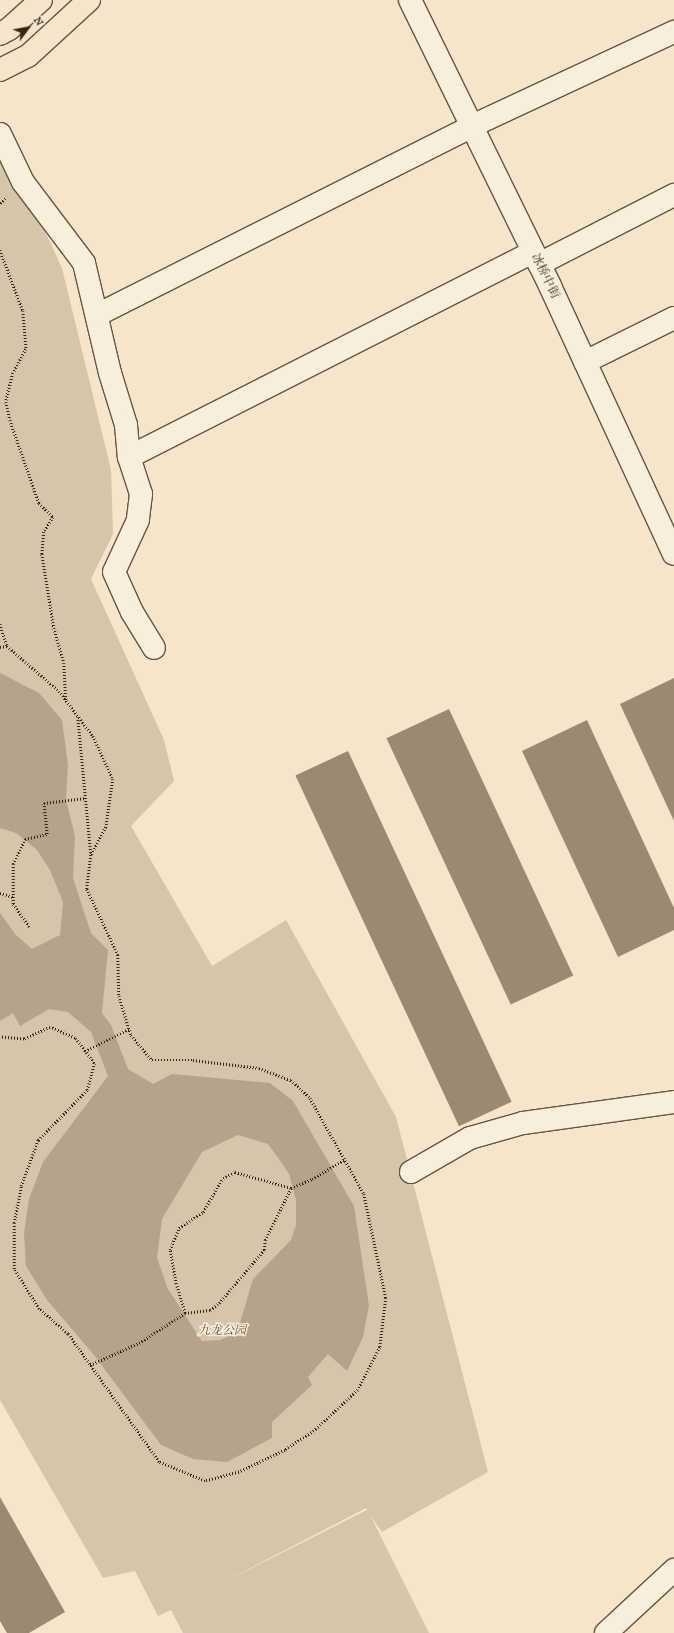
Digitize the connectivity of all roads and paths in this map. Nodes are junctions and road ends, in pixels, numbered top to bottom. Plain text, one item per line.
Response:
1 (41, 0) edge
2 (89, 0) edge
3 (410, 0) edge
4 (674, 32) edge
5 (0, 34) edge
6 (0, 70) edge
7 (472, 126) junction
8 (0, 134) edge
9 (674, 195) edge
10 (0, 250) edge
11 (536, 258) junction
12 (97, 315) junction
13 (674, 318) edge
14 (585, 362) junction
15 (129, 456) junction
16 (674, 554) edge
17 (0, 624) edge
18 (0, 646) edge
19 (7, 646) junction
20 (154, 648) dead end
21 (66, 701) junction
22 (78, 716) junction
23 (86, 798) junction
24 (91, 855) junction
25 (0, 893) edge
26 (13, 897) junction
27 (30, 927) dead end
28 (129, 1029) junction
29 (0, 1038) edge
30 (85, 1051) junction
31 (674, 1102) edge
32 (345, 1159) junction
33 (411, 1172) dead end
34 (291, 1188) junction
35 (185, 1313) junction
36 (90, 1365) junction
37 (674, 1570) edge
38 (606, 1633) edge

1 - 5 highway
2 - 6 highway
3 - 7 street, 冰桥中街
4 - 7 street
7 - 11 street, 冰桥中街
7 - 12 street
8 - 12 street
9 - 11 street
10 - 21 path
11 - 14 street, 冰桥中街
11 - 15 street
12 - 15 street
13 - 14 street
14 - 16 street, 冰桥中街
15 - 20 street
17 - 19 path
18 - 19 path
19 - 21 path
21 - 22 path
22 - 23 path
22 - 24 path
23 - 24 path
23 - 26 path
24 - 28 path
25 - 26 path
26 - 27 path
28 - 30 path
28 - 32 path
29 - 30 path
30 - 36 path
31 - 33 street
32 - 34 path
32 - 36 path
34 - 35 path
34 - 35 path
35 - 36 path
37 - 38 street

